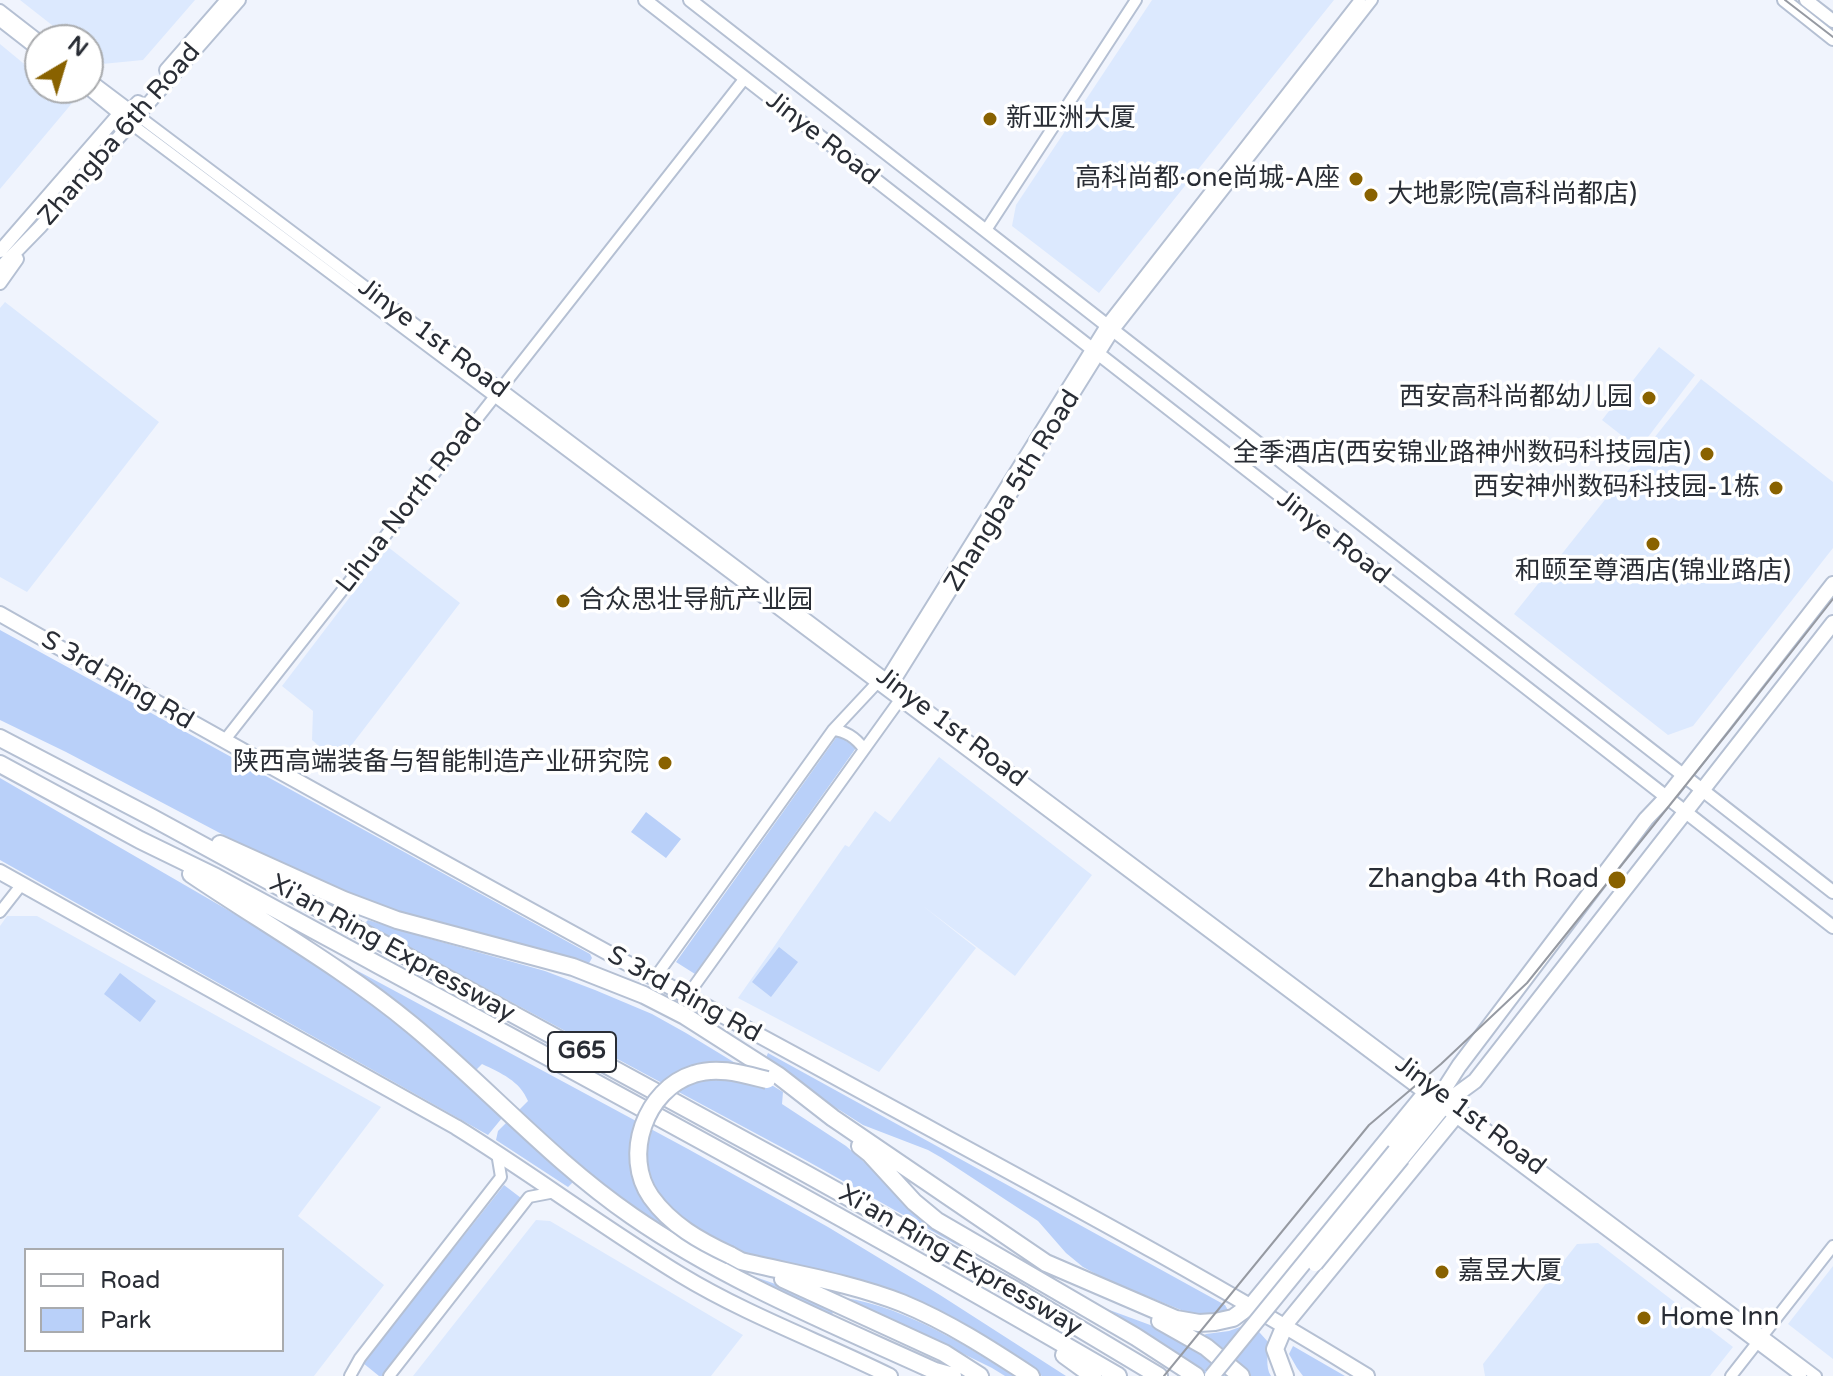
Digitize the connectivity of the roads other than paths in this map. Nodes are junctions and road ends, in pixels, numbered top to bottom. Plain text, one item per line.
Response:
1 (227, 0) edge
2 (239, 0) edge
3 (645, 0) edge
4 (1136, 0) edge
5 (1360, 0) edge
6 (1372, 0) edge
7 (1784, 0) edge
8 (1806, 0) edge
9 (693, 1) edge
10 (0, 10) edge
11 (0, 21) edge
12 (1833, 21) edge
13 (24, 29) edge
14 (1833, 39) edge
15 (24, 40) edge
16 (745, 78) junction
17 (104, 93) edge
18 (104, 99) edge
19 (129, 116) junction
20 (40, 202) junction
21 (40, 227) junction
22 (986, 230) junction
23 (0, 242) edge
24 (0, 251) edge
25 (0, 268) edge
26 (0, 283) edge
27 (1110, 327) junction
28 (1095, 351) junction
29 (498, 392) junction
30 (1833, 584) edge
31 (0, 614) edge
32 (1833, 623) edge
33 (885, 682) junction
34 (899, 701) junction
35 (833, 730) junction
36 (0, 738) edge
37 (224, 741) junction
38 (864, 749) junction
39 (0, 764) edge
40 (1684, 775) junction
41 (1703, 790) junction
42 (1666, 798) junction
43 (1685, 812) junction
44 (151, 817) junction
45 (140, 840) junction
46 (0, 872) edge
47 (22, 884) junction
48 (1833, 892) edge
49 (0, 912) edge
50 (1833, 927) edge
51 (654, 979) junction
52 (687, 996) junction
53 (773, 1078) junction
54 (792, 1094) junction
55 (1442, 1102) junction
56 (833, 1118) junction
57 (497, 1153) junction
58 (1398, 1155) junction
59 (556, 1191) junction
60 (1833, 1246) edge
61 (736, 1258) junction
62 (1046, 1263) junction
63 (971, 1290) junction
64 (1251, 1305) junction
65 (1285, 1325) junction
66 (1760, 1340) junction
67 (350, 1376) edge
68 (389, 1376) edge
69 (890, 1376) edge
70 (953, 1376) edge
71 (980, 1376) edge
72 (1031, 1376) edge
73 (1093, 1376) edge
74 (1118, 1376) edge
75 (1159, 1376) edge
76 (1196, 1376) edge
77 (1212, 1376) edge
78 (1224, 1376) edge
79 (1241, 1376) edge
80 (1285, 1376) edge
81 (1367, 1376) edge
82 (1731, 1376) edge
83 (1801, 1376) edge
84 (1816, 1376) edge

1 - 19 main road, Zhangba 6th Road
2 - 19 main road, Zhangba 6th Road
3 - 16 main road, Jinye Road
4 - 22 street
5 - 27 street, Zhangba 5th Road
6 - 27 street, Zhangba 5th Road
7 - 14 main road
8 - 12 main road
9 - 22 main road, Jinye Road
10 - 13 street
11 - 15 street
16 - 28 main road, Jinye Road
16 - 29 street, Lihua North Road
17 - 19 street, Jinye 1st Road
18 - 19 street, Jinye 1st Road
19 - 20 main road, Zhangba 6th Road
19 - 21 main road, Zhangba 6th Road
19 - 29 street, Jinye 1st Road
20 - 23 main road
20 - 24 main road, Zhangba 6th Road
21 - 25 main road, Zhangba 6th Road
21 - 26 main road
22 - 27 main road, Jinye Road
27 - 28 street, Zhangba 5th Road
27 - 40 main road, Jinye Road
28 - 33 street, Zhangba 5th Road
28 - 42 main road, Jinye Road
29 - 33 street, Jinye 1st Road
29 - 37 street, Lihua North Road
30 - 40 main road
31 - 37 main road, S 3rd Ring Rd
32 - 41 main road
33 - 34 street
33 - 34 street, Jinye 1st Road
33 - 35 street, Zhangba 5th Road
33 - 55 street, Jinye 1st Road
34 - 38 street
34 - 55 street, Jinye 1st Road
35 - 38 street
35 - 51 street, Zhangba 5th Road
36 - 44 highway, Xi'an Ring Expressway / G65
37 - 51 main road, S 3rd Ring Rd
38 - 52 street
39 - 45 highway, Xi'an Ring Expressway / G65
40 - 41 main road, Jinye Road
40 - 42 main road
41 - 43 main road
41 - 48 main road, Jinye Road
42 - 43 main road, Jinye Road
42 - 55 main road
43 - 50 main road, Jinye Road
43 - 55 main road
44 - 53 highway
44 - 75 highway, Xi'an Ring Expressway / G65
45 - 63 highway, Xi'an Ring Expressway / G65
45 - 70 highway
46 - 47 main road
47 - 49 street
47 - 57 main road
51 - 52 main road, S 3rd Ring Rd
52 - 64 main road, S 3rd Ring Rd
53 - 54 highway
53 - 56 highway
53 - 61 highway, bridge
54 - 56 highway
54 - 76 highway
55 - 58 main road
55 - 64 main road
55 - 65 main road
55 - 66 street, Jinye 1st Road
55 - 66 street, Jinye 1st Road
56 - 62 highway
57 - 59 main road
57 - 67 street
58 - 77 main road, bridge
58 - 78 main road, bridge
59 - 68 street
59 - 69 main road
60 - 66 street
61 - 71 highway
61 - 72 highway
62 - 64 highway
62 - 79 highway
63 - 73 highway
63 - 74 highway, Xi'an Ring Expressway / G65
64 - 65 main road, S 3rd Ring Rd
65 - 80 highway
65 - 81 main road, S 3rd Ring Rd
66 - 82 street
66 - 83 street, Jinye 1st Road
66 - 84 street, Jinye 1st Road

